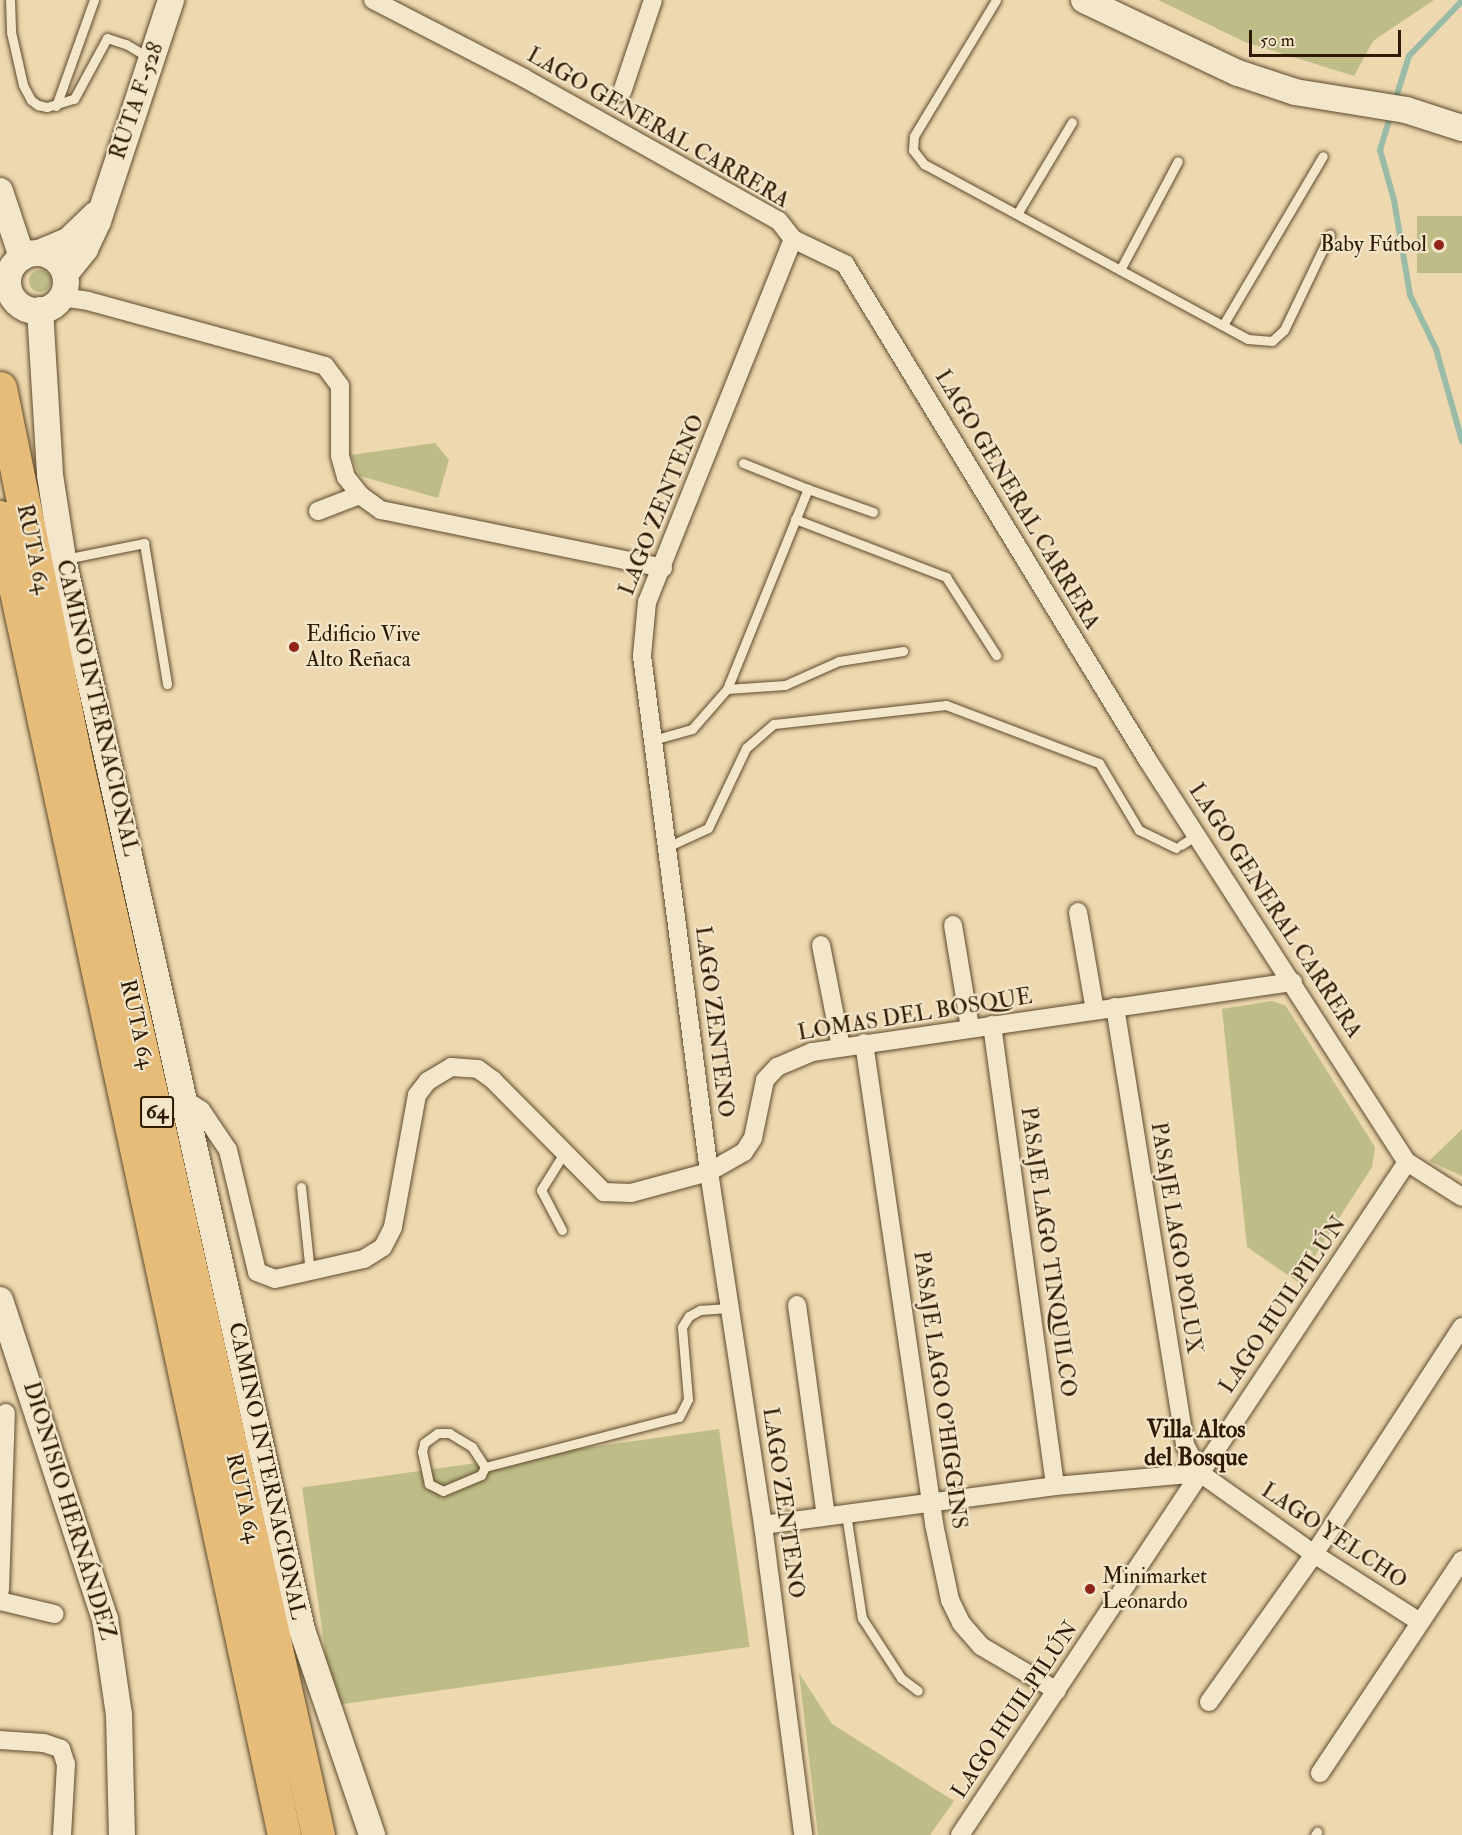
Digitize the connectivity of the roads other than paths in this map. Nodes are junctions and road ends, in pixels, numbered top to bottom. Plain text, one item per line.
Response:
1 (10, 0) edge
2 (94, 0) edge
3 (171, 0) edge
4 (373, 0) edge
5 (653, 0) edge
6 (996, 0) edge
7 (1084, 0) edge
8 (151, 59) junction
9 (622, 92) dead end
10 (56, 106) junction
11 (1072, 122) dead end
12 (1462, 128) edge
13 (1323, 156) dead end
14 (1178, 161) dead end
15 (0, 191) edge
16 (103, 202) junction
17 (1017, 214) junction
18 (1330, 234) dead end
19 (793, 239) junction
20 (18, 265) edge
21 (1120, 270) junction
22 (55, 294) junction
23 (1223, 325) junction
24 (0, 388) edge
25 (743, 463) dead end
26 (808, 489) junction
27 (360, 495) junction
28 (318, 511) dead end
29 (873, 512) dead end
30 (0, 517) edge
31 (795, 519) junction
32 (63, 559) junction
33 (663, 568) junction
34 (903, 651) dead end
35 (996, 655) dead end
36 (167, 684) dead end
37 (727, 689) junction
38 (653, 740) junction
39 (1198, 834) junction
40 (668, 847) junction
41 (1078, 912) dead end
42 (953, 925) dead end
43 (821, 945) dead end
44 (1293, 982) junction
45 (1116, 1007) junction
46 (1095, 1010) junction
47 (992, 1025) junction
48 (970, 1028) junction
49 (864, 1043) junction
50 (841, 1047) junction
51 (185, 1101) junction
52 (564, 1153) junction
53 (1407, 1162) junction
54 (709, 1172) junction
55 (302, 1187) dead end
56 (1462, 1197) edge
57 (562, 1230) dead end
58 (310, 1272) junction
59 (0, 1300) edge
60 (797, 1305) dead end
61 (731, 1308) junction
62 (1462, 1327) edge
63 (38, 1407) junction
64 (3, 1413) edge
65 (485, 1467) junction
66 (1200, 1473) junction
67 (1055, 1486) junction
68 (932, 1504) junction
69 (846, 1514) junction
70 (826, 1516) junction
71 (764, 1525) junction
72 (1314, 1554) junction
73 (1462, 1560) edge
74 (0, 1590) edge
75 (0, 1601) edge
76 (54, 1614) dead end
77 (1420, 1622) junction
78 (918, 1691) dead end
79 (1057, 1691) junction
80 (1209, 1702) dead end
81 (0, 1740) edge
82 (1320, 1773) dead end
83 (62, 1835) edge
84 (122, 1835) edge
85 (284, 1835) edge
86 (318, 1835) edge
87 (372, 1835) edge
88 (803, 1835) edge
89 (960, 1835) edge

1 - 10 lane
2 - 10 lane
3 - 8 main road, RUTA F-528
4 - 19 street, LAGO GENERAL CARRERA
5 - 9 street
6 - 17 lane
7 - 12 main road
8 - 10 lane
8 - 16 main road, RUTA F-528
11 - 17 lane
13 - 23 lane
14 - 21 lane
15 - 20 main road
16 - 20 main road, RUTA F-528
16 - 22 main road, RUTA F-528
17 - 21 lane
18 - 23 lane
19 - 33 street, LAGO ZENTENO
19 - 39 street, LAGO GENERAL CARRERA
20 - 22 main road
20 - 22 main road
21 - 23 lane
22 - 27 street
22 - 32 main road, CAMINO INTERNACIONAL
24 - 86 highway, RUTA 64 / 64
25 - 26 lane
26 - 29 lane
26 - 31 lane
27 - 28 street
27 - 33 street
30 - 85 highway, RUTA 64 / 64
31 - 35 lane
31 - 37 lane
32 - 36 lane
32 - 51 main road, CAMINO INTERNACIONAL
33 - 38 street, LAGO ZENTENO
34 - 37 lane
37 - 38 lane
38 - 40 street, LAGO ZENTENO
39 - 40 lane
39 - 44 street, LAGO GENERAL CARRERA
40 - 54 street, LAGO ZENTENO
41 - 46 street
42 - 48 street
43 - 50 street
44 - 45 street, LOMAS DEL BOSQUE
44 - 53 street, LAGO GENERAL CARRERA
45 - 46 street, LOMAS DEL BOSQUE
45 - 66 street, PASAJE LAGO POLUX
46 - 47 street, LOMAS DEL BOSQUE
47 - 48 street, LOMAS DEL BOSQUE
47 - 67 street, PASAJE LAGO TINQUILCO
48 - 49 street, LOMAS DEL BOSQUE
49 - 50 street, LOMAS DEL BOSQUE
49 - 68 street, PASAJE LAGO O'HIGGINS
50 - 54 street, LOMAS DEL BOSQUE
51 - 58 street, LOMAS DEL BOSQUE
51 - 87 main road, CAMINO INTERNACIONAL
52 - 54 street, LOMAS DEL BOSQUE
52 - 57 lane
52 - 58 street, LOMAS DEL BOSQUE
53 - 56 street, LAGO GENERAL CARRERA
53 - 66 street, LAGO HUILPILÚN
54 - 61 street, LAGO ZENTENO
55 - 58 lane
59 - 63 main road, DIONISIO HERNÁNDEZ
60 - 70 street
61 - 65 lane
61 - 71 street, LAGO ZENTENO
62 - 72 street
63 - 64 street
63 - 84 main road, DIONISIO HERNÁNDEZ
64 - 74 street
65 - 65 lane
66 - 67 street
66 - 72 street, LAGO YELCHO
66 - 79 street, LAGO HUILPILÚN
67 - 68 street
68 - 69 street
68 - 79 street, PASAJE LAGO O'HIGGINS
69 - 70 street
69 - 78 lane
70 - 71 street
71 - 88 street, LAGO ZENTENO
72 - 77 street, LAGO YELCHO
72 - 80 street
73 - 77 street
75 - 76 street
77 - 82 street
79 - 89 street, LAGO HUILPILÚN
81 - 83 street

